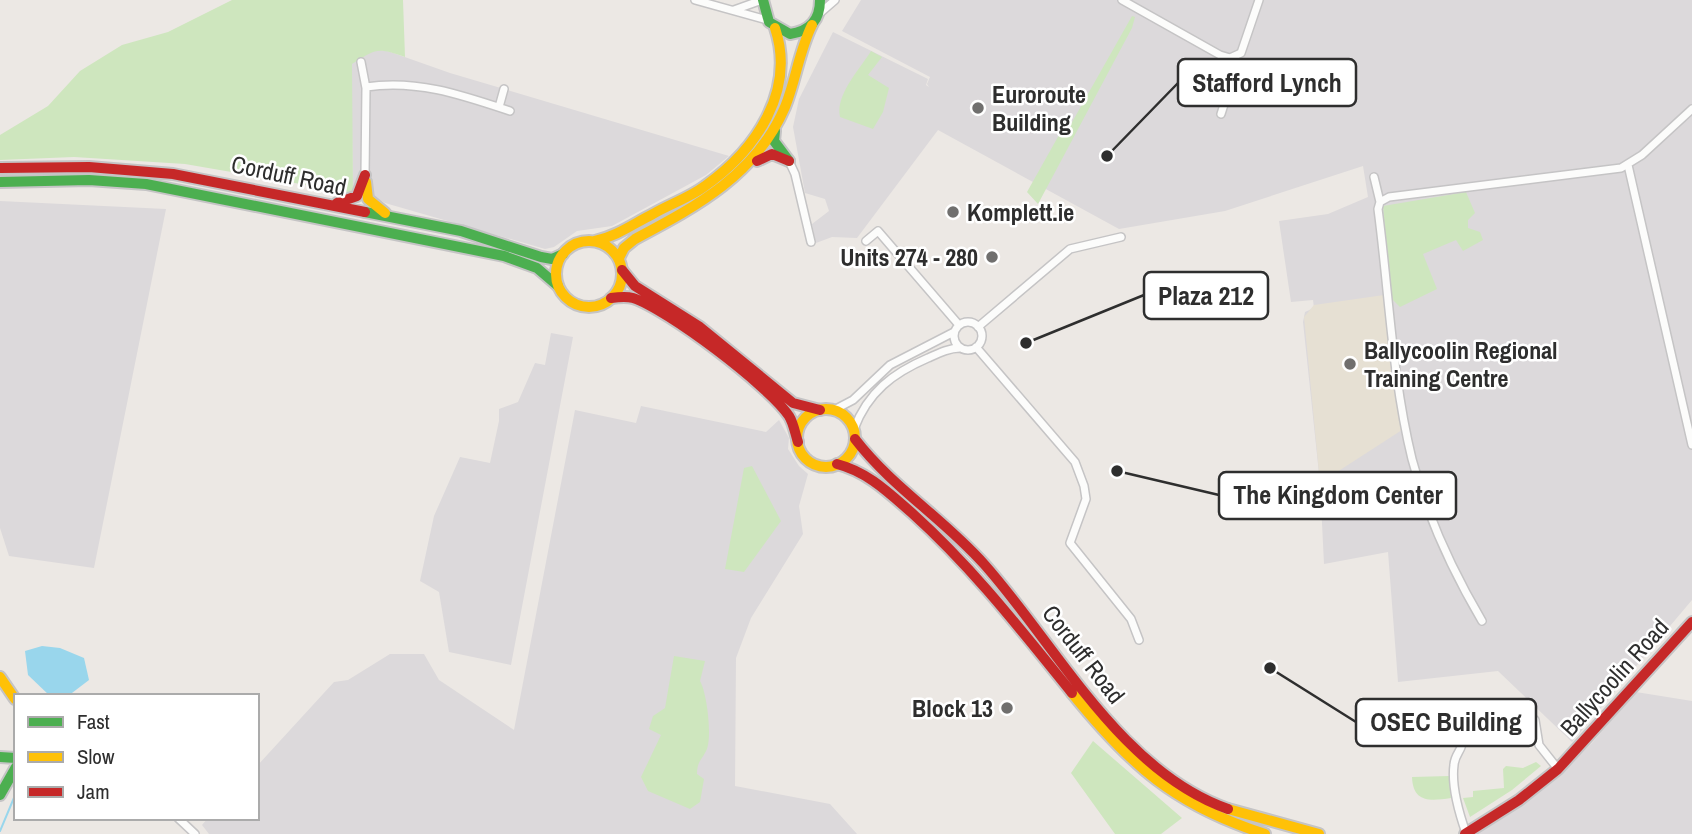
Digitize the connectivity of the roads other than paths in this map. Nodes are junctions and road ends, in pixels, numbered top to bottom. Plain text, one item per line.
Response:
1 (695, 0) edge
2 (762, 0) edge
3 (820, 0) edge
4 (835, 0) edge
5 (1122, 0) edge
6 (1259, 0) edge
7 (733, 10) junction
8 (819, 15) junction
9 (771, 24) junction
10 (812, 25) junction
11 (1234, 57) junction
12 (361, 62) dead end
13 (366, 88) junction
14 (505, 89) dead end
15 (499, 107) junction
16 (1692, 109) edge
17 (510, 111) dead end
18 (1221, 114) dead end
19 (776, 128) junction
20 (789, 161) junction
21 (1629, 164) junction
22 (0, 167) edge
23 (744, 171) junction
24 (365, 175) junction
25 (1374, 177) dead end
26 (0, 181) edge
27 (272, 194) junction
28 (1380, 202) junction
29 (429, 224) junction
30 (1121, 237) dead end
31 (595, 241) junction
32 (866, 241) dead end
33 (811, 242) dead end
34 (563, 254) junction
35 (619, 258) junction
36 (622, 270) junction
37 (558, 286) junction
38 (611, 298) junction
39 (978, 327) junction
40 (957, 328) junction
41 (976, 347) junction
42 (960, 348) junction
43 (820, 410) junction
44 (834, 410) junction
45 (854, 434) junction
46 (798, 442) junction
47 (1692, 446) edge
48 (837, 464) junction
49 (1482, 621) dead end
50 (1692, 622) edge
51 (1139, 640) dead end
52 (0, 677) edge
53 (14, 697) edge
54 (1529, 716) dead end
55 (1462, 733) dead end
56 (1558, 769) junction
57 (14, 770) edge
58 (0, 795) edge
59 (179, 820) edge
60 (195, 834) edge
61 (1265, 834) edge
62 (1319, 834) edge
63 (1466, 834) edge

1 - 7 street
2 - 7 street
2 - 9 street
3 - 8 street
4 - 8 street
5 - 11 street
6 - 11 street
7 - 9 street
8 - 10 street
9 - 10 street
9 - 31 street
10 - 19 street
11 - 18 street
12 - 13 street
13 - 15 street
13 - 24 street
14 - 15 street
15 - 17 street
16 - 21 street
19 - 20 street
19 - 23 street
20 - 23 street
20 - 33 street
21 - 28 street
21 - 47 street
22 - 27 street, Corduff Road
23 - 35 street
24 - 27 street
24 - 29 street
25 - 28 street
26 - 37 street, Corduff Road
27 - 29 street, Corduff Road
28 - 49 street
29 - 34 street, Corduff Road
30 - 39 street
31 - 34 street
31 - 35 street
32 - 40 street
34 - 37 street
35 - 36 street
36 - 38 street
36 - 43 street
37 - 38 street
38 - 46 street
39 - 40 street
39 - 41 street
40 - 42 street
40 - 44 street
41 - 42 street
41 - 51 street
42 - 45 street
43 - 44 street
43 - 46 street
44 - 45 street
45 - 48 street
45 - 62 street, Corduff Road
46 - 48 street
48 - 61 street, Corduff Road
50 - 56 street, Ballycoolin Road
52 - 53 street
54 - 56 street
55 - 63 street
56 - 63 street, Ballycoolin Road
57 - 58 street
59 - 60 street

